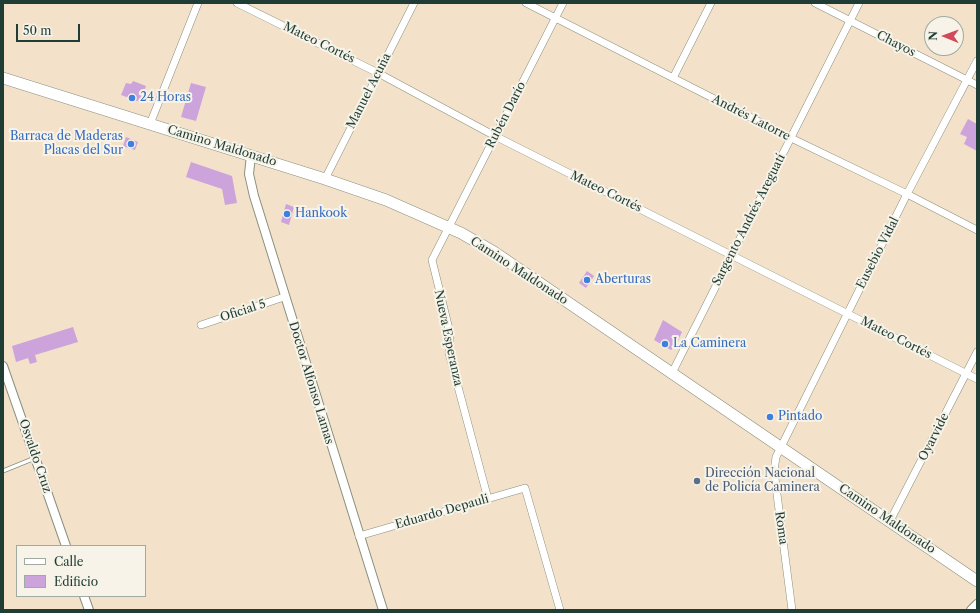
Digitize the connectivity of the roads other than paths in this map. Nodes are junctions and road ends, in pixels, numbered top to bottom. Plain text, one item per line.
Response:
1 (198, 3) edge
2 (237, 3) edge
3 (414, 3) edge
4 (526, 3) edge
5 (563, 3) edge
6 (711, 3) edge
7 (815, 3) edge
8 (859, 3) edge
9 (555, 18) junction
10 (850, 21) junction
11 (977, 61) edge
12 (378, 73) junction
13 (3, 78) edge
14 (673, 78) junction
15 (967, 80) junction
16 (977, 85) edge
17 (150, 124) junction
18 (495, 136) junction
19 (791, 138) junction
20 (251, 155) junction
21 (325, 179) junction
22 (907, 194) junction
23 (449, 227) junction
24 (977, 230) edge
25 (732, 254) junction
26 (284, 297) junction
27 (847, 314) junction
28 (201, 325) dead end
29 (977, 352) edge
30 (3, 366) edge
31 (672, 373) junction
32 (966, 374) junction
33 (977, 379) edge
34 (781, 447) junction
35 (35, 458) junction
36 (3, 471) edge
37 (488, 499) junction
38 (890, 521) junction
39 (359, 536) junction
40 (66, 545) edge
41 (977, 581) edge
42 (84, 597) edge
43 (977, 604) edge
44 (89, 610) edge
45 (383, 610) edge
46 (560, 610) edge
47 (792, 610) edge
48 (971, 610) edge

1 - 17 street
2 - 12 street, Mateo Cortés
3 - 12 street, Manuel Acuña
4 - 9 street, Andrés Latorre
5 - 9 street, Rubén Darío
6 - 14 street
7 - 10 street, Chayos
8 - 10 street, Sargento Andrés Areguatí
9 - 14 street, Andrés Latorre
9 - 18 street, Rubén Darío
10 - 15 street, Chayos
10 - 19 street, Sargento Andrés Areguatí
11 - 15 street, Eusebio Vidal
12 - 18 street, Mateo Cortés
12 - 21 street, Manuel Acuña
13 - 17 main road, Camino Maldonado
14 - 19 street, Andrés Latorre
15 - 16 street, Chayos
15 - 22 street, Eusebio Vidal
17 - 20 main road, Camino Maldonado
18 - 23 street, Rubén Darío
18 - 25 street, Mateo Cortés
19 - 22 street, Andrés Latorre
19 - 25 street, Sargento Andrés Areguatí
20 - 21 main road, Camino Maldonado
20 - 26 street, Doctor Alfonso Lamas
21 - 23 main road, Camino Maldonado
22 - 24 street, Andrés Latorre
22 - 27 street, Eusebio Vidal
23 - 31 main road, Camino Maldonado
23 - 37 street, Nueva Esperanza
25 - 27 street, Mateo Cortés
25 - 31 street, Sargento Andrés Areguatí
26 - 28 street, Oficial 5
26 - 39 street, Doctor Alfonso Lamas
27 - 32 street, Mateo Cortés
27 - 34 street, Eusebio Vidal
29 - 32 street, Oyarvide
30 - 35 street, Osvaldo Cruz
31 - 34 main road, Camino Maldonado
32 - 33 street, Mateo Cortés
32 - 38 street, Oyarvide
34 - 38 main road, Camino Maldonado
34 - 47 street, Roma
35 - 36 lane
35 - 40 street, Osvaldo Cruz
37 - 39 street, Eduardo Depauli
37 - 46 street, Eduardo Depauli
38 - 41 main road, Camino Maldonado
39 - 45 street, Doctor Alfonso Lamas
42 - 44 street
43 - 48 street

